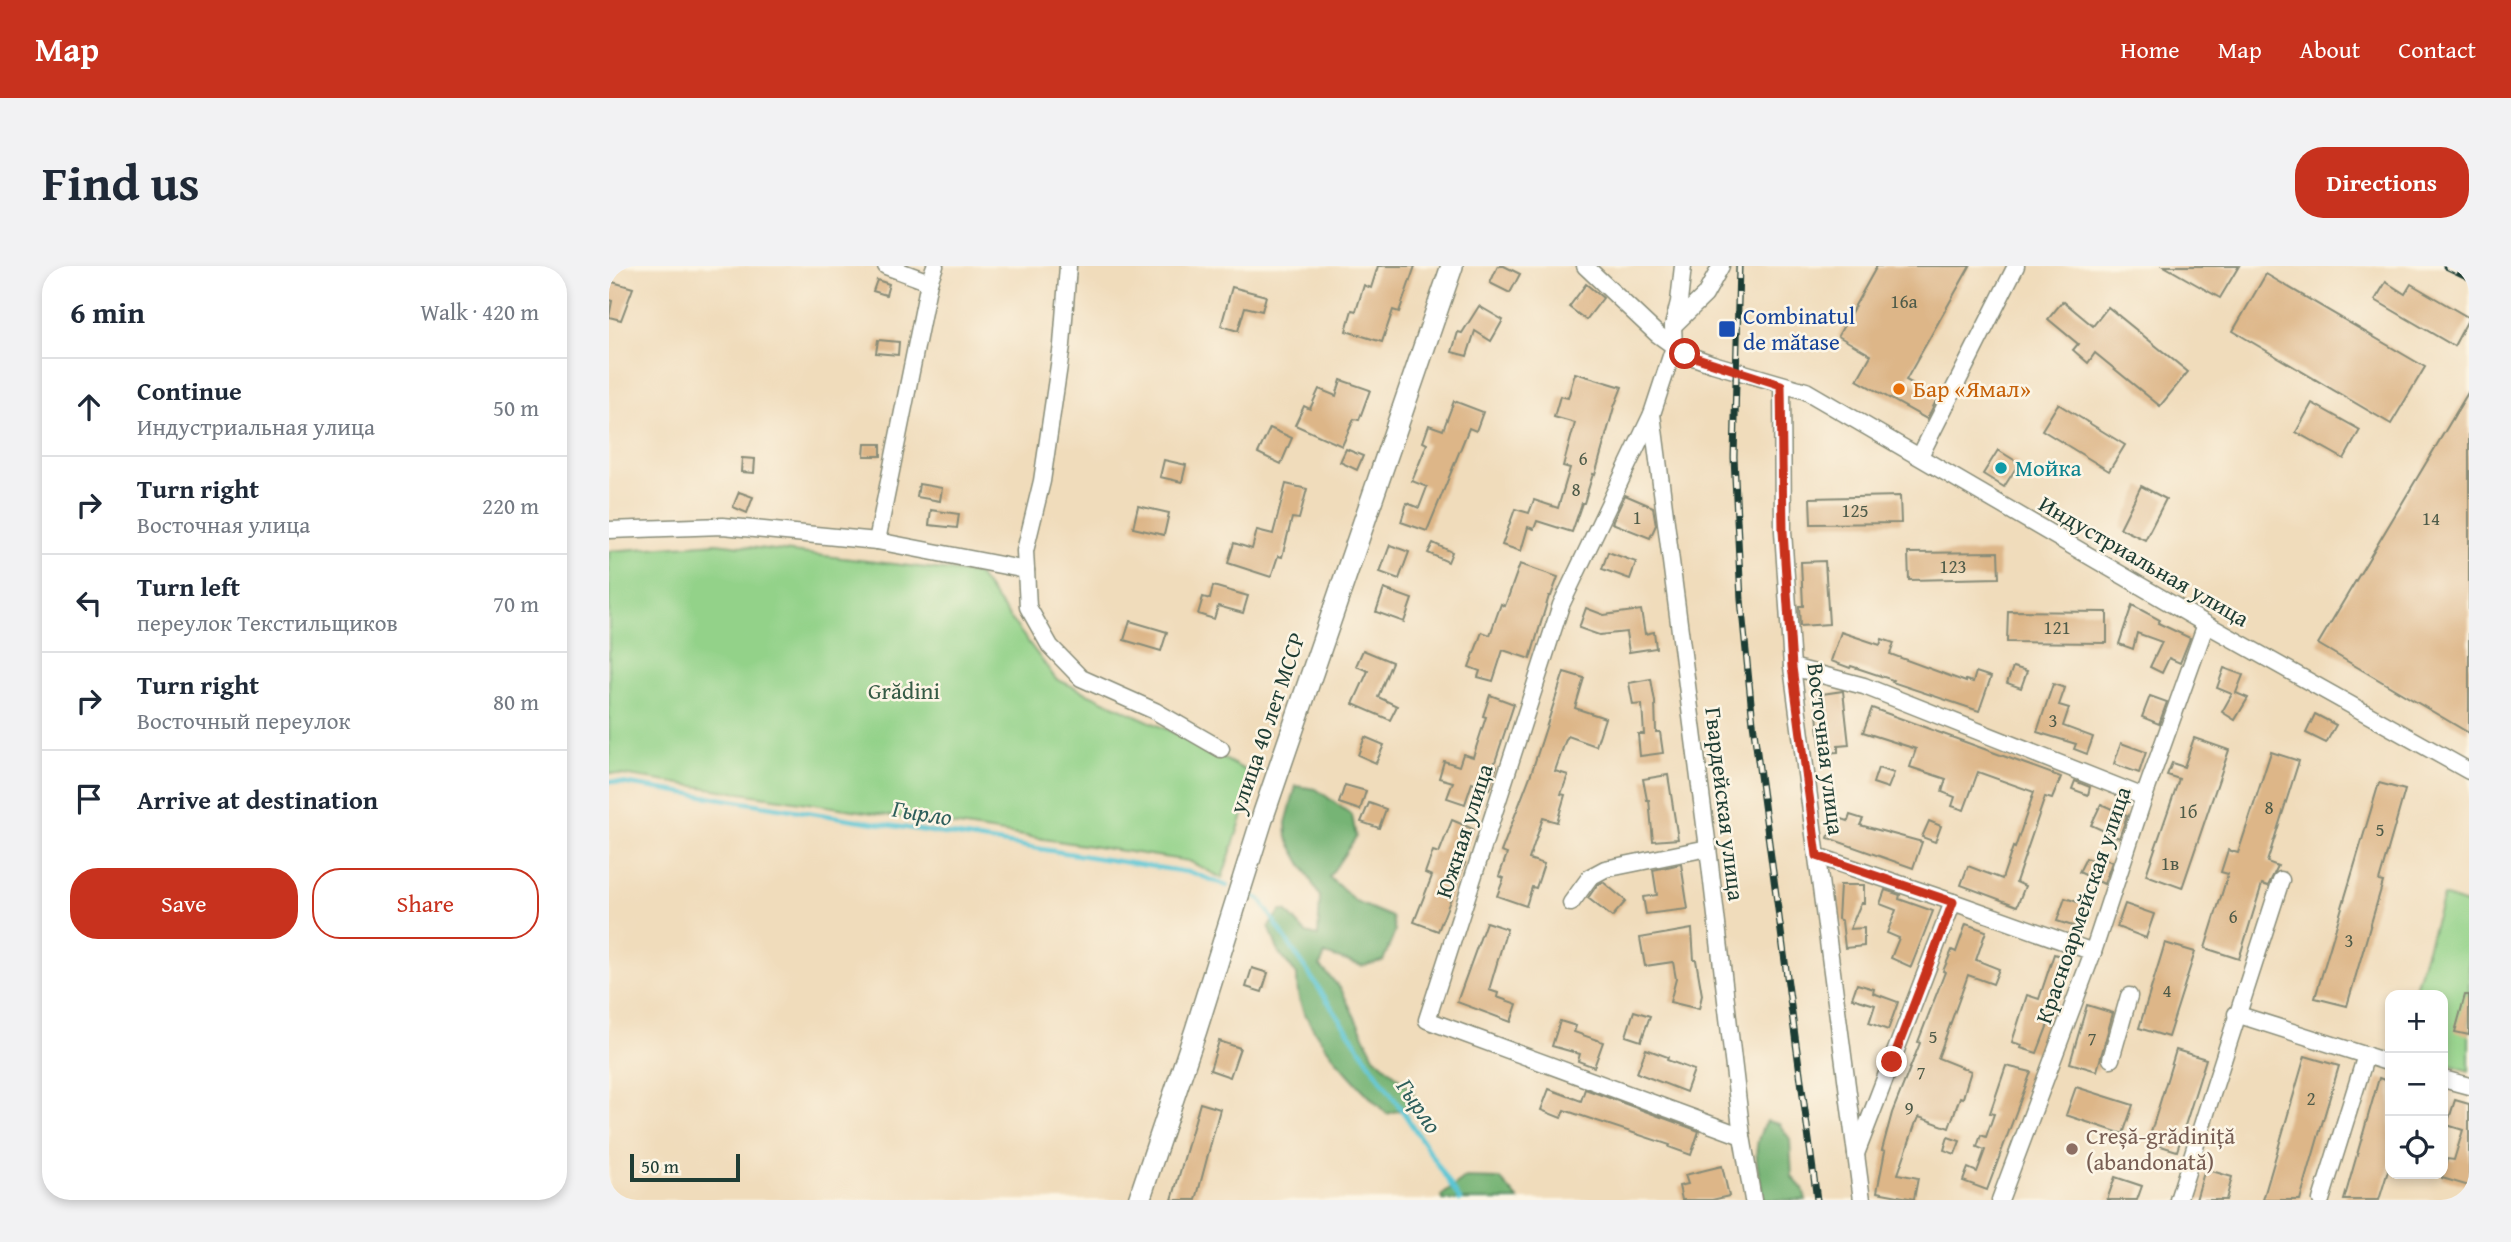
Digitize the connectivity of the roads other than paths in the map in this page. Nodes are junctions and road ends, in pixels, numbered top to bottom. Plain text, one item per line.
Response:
1 (886, 266) edge
2 (935, 266) edge
3 (1068, 266) edge
4 (1452, 266) edge
5 (1585, 266) edge
6 (1683, 266) edge
7 (1721, 266) edge
8 (2016, 266) edge
9 (929, 282) junction
10 (1673, 326) junction
11 (1674, 347) junction
12 (1781, 385) junction
13 (1652, 414) junction
14 (1920, 456) junction
15 (609, 530) edge
16 (877, 541) junction
17 (1026, 570) junction
18 (2206, 624) junction
19 (1792, 667) junction
20 (1221, 749) dead end
21 (2469, 771) edge
22 (2144, 797) junction
23 (1708, 848) junction
24 (1817, 856) junction
25 (2281, 880) dead end
26 (1953, 902) junction
27 (1571, 903) dead end
28 (2093, 952) junction
29 (2129, 996) dead end
30 (2236, 1014) junction
31 (2366, 1055) junction
32 (2111, 1059) dead end
33 (2385, 1061) edge
34 (2448, 1080) edge
35 (2469, 1086) edge
36 (1742, 1136) junction
37 (1855, 1157) junction
38 (1139, 1200) edge
39 (1753, 1200) edge
40 (1862, 1200) edge
41 (2000, 1200) edge
42 (2178, 1200) edge
43 (2321, 1200) edge

1 - 9 street
2 - 9 street
3 - 17 street
4 - 38 main road, улица 40 лет МССР
5 - 11 street, Индустриальная улица
6 - 10 street
7 - 10 street
8 - 14 street
9 - 16 street
10 - 11 street
11 - 12 street, Индустриальная улица
11 - 13 street, Южная улица
12 - 14 street, Индустриальная улица
12 - 19 street, Восточная улица
13 - 23 street, Гвардейская улица
13 - 36 street, Южная улица
14 - 18 street, Индустриальная улица
15 - 16 street
16 - 17 street
17 - 20 street
18 - 21 street, Индустриальная улица
18 - 22 street, Красноармейская улица
19 - 22 street
19 - 24 street, Восточная улица
22 - 28 street, Красноармейская улица
23 - 27 street
23 - 36 street, Гвардейская улица
24 - 26 street
24 - 37 street, Восточная улица
25 - 30 street
26 - 28 street
26 - 37 street
28 - 41 street, Красноармейская улица
29 - 32 street
30 - 31 street
30 - 42 street
31 - 33 street
31 - 43 street
34 - 35 street
36 - 39 street, Гвардейская улица
37 - 40 street, Восточная улица

